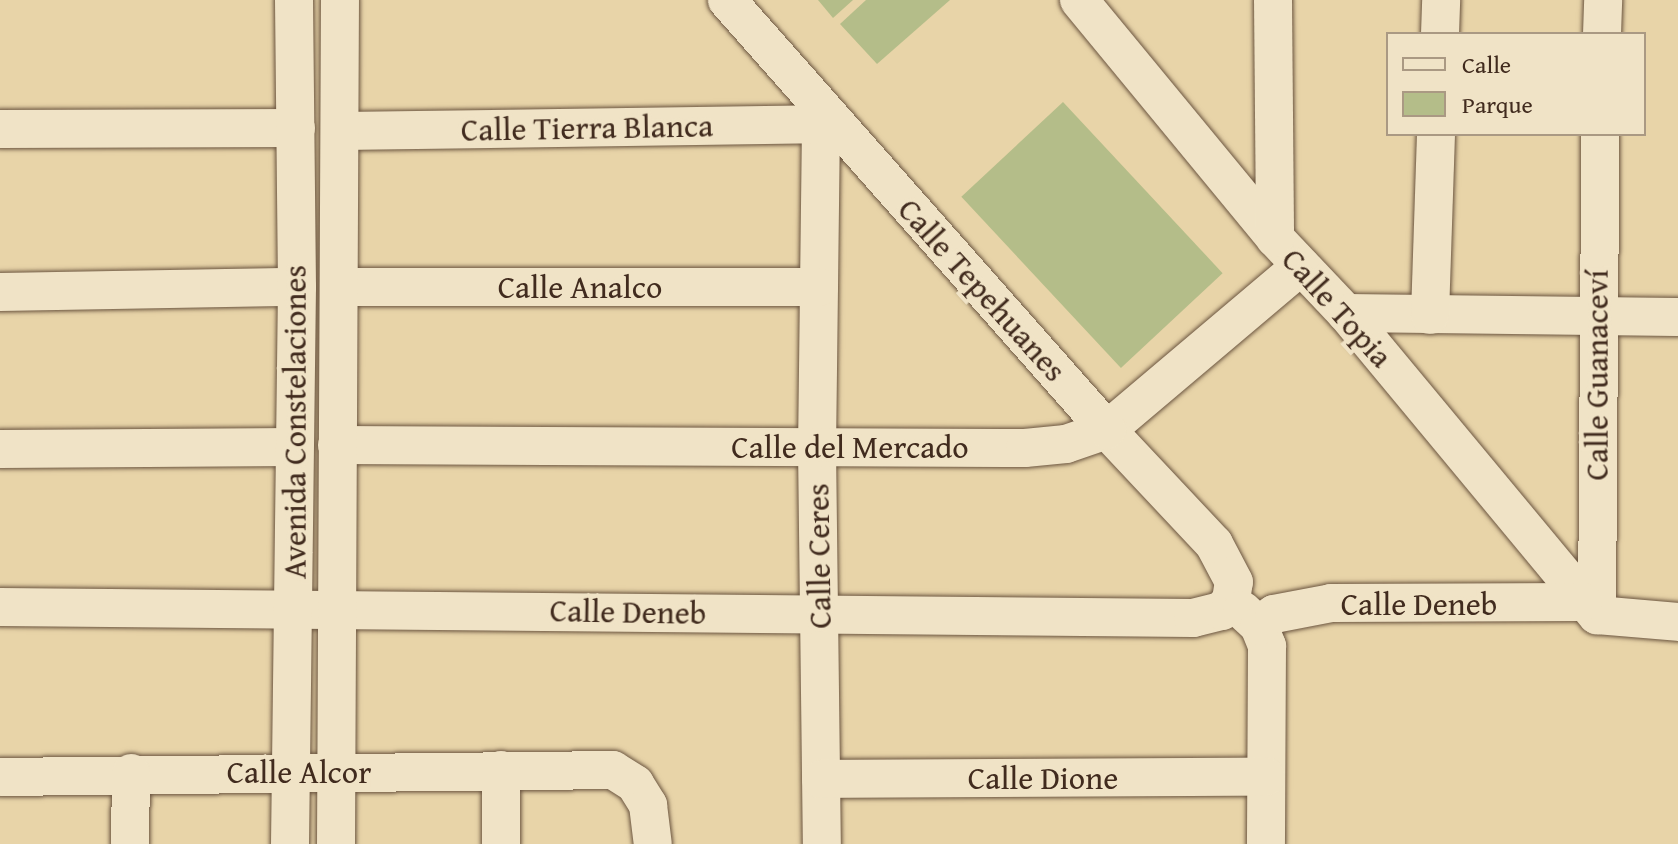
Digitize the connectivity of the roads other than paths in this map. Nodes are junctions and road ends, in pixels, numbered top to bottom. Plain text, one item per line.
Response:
1 (294, 0) edge
2 (340, 0) edge
3 (727, 0) edge
4 (1079, 0) edge
5 (1273, 0) edge
6 (1441, 0) edge
7 (1603, 0) edge
8 (1440, 32) edge
9 (1602, 32) edge
10 (828, 124) junction
11 (296, 128) junction
12 (0, 129) edge
13 (341, 131) junction
14 (1436, 136) edge
15 (1600, 136) edge
16 (1275, 238) junction
17 (1301, 266) junction
18 (297, 287) junction
19 (340, 287) junction
20 (819, 287) junction
21 (0, 292) edge
22 (1346, 313) junction
23 (1430, 315) junction
24 (1597, 315) junction
25 (1678, 317) edge
26 (1107, 430) junction
27 (337, 445) junction
28 (294, 447) junction
29 (817, 447) junction
30 (0, 449) edge
31 (1233, 591) junction
32 (0, 607) edge
33 (294, 609) junction
34 (338, 609) junction
35 (1590, 609) junction
36 (819, 614) junction
37 (1678, 622) edge
38 (1259, 626) junction
39 (501, 770) junction
40 (293, 771) junction
41 (338, 772) junction
42 (131, 773) junction
43 (0, 777) edge
44 (1266, 777) junction
45 (821, 779) junction
46 (130, 844) edge
47 (290, 844) edge
48 (336, 844) edge
49 (501, 844) edge
50 (653, 844) edge
51 (822, 844) edge
52 (1266, 844) edge

1 - 11 street, Avenida Constelaciones
2 - 13 street, Avenida Constelaciones
3 - 10 street, Calle Tepehuanes
4 - 16 street, Calle Topia
5 - 16 street
6 - 8 street
7 - 9 street
10 - 13 street, Calle Tierra Blanca
10 - 20 street, Calle Ceres
10 - 26 street, Calle Tepehuanes
11 - 12 street
11 - 18 street, Avenida Constelaciones
13 - 19 street, Avenida Constelaciones
14 - 23 street
15 - 24 street, Calle Guanaceví
16 - 17 street, Calle Topia
17 - 22 street, Calle Topia
17 - 26 street, Calle del Mercado
18 - 21 street
18 - 28 street, Avenida Constelaciones
19 - 20 street, Calle Analco
19 - 27 street, Avenida Constelaciones
20 - 29 street, Calle Ceres
22 - 23 street
22 - 35 street, Calle Topia
23 - 24 street
24 - 25 street
24 - 35 street, Calle Guanaceví
26 - 29 street, Calle del Mercado
26 - 31 street, Calle Tepehuanes
27 - 29 street, Calle del Mercado
27 - 34 street, Avenida Constelaciones
28 - 30 street
28 - 33 street, Avenida Constelaciones
29 - 36 street, Calle Ceres
31 - 36 street, Calle Deneb
31 - 38 street, Calle Tepehuanes
32 - 33 street, Calle Deneb
33 - 34 street, Calle Deneb
33 - 40 street, Avenida Constelaciones
34 - 36 street, Calle Deneb
34 - 41 street, Avenida Constelaciones
35 - 37 street, Calle Deneb
35 - 38 street, Calle Deneb
36 - 45 street, Calle Ceres
38 - 44 street
39 - 41 street, Calle Alcor
39 - 49 street
39 - 50 street, Calle Alcor
40 - 41 street, Calle Alcor
40 - 42 street, Calle Alcor
40 - 47 street, Avenida Constelaciones
41 - 48 street, Avenida Constelaciones
42 - 43 street, Calle Alcor
42 - 46 street
44 - 45 street, Calle Dione
44 - 52 street
45 - 51 street, Calle Ceres

